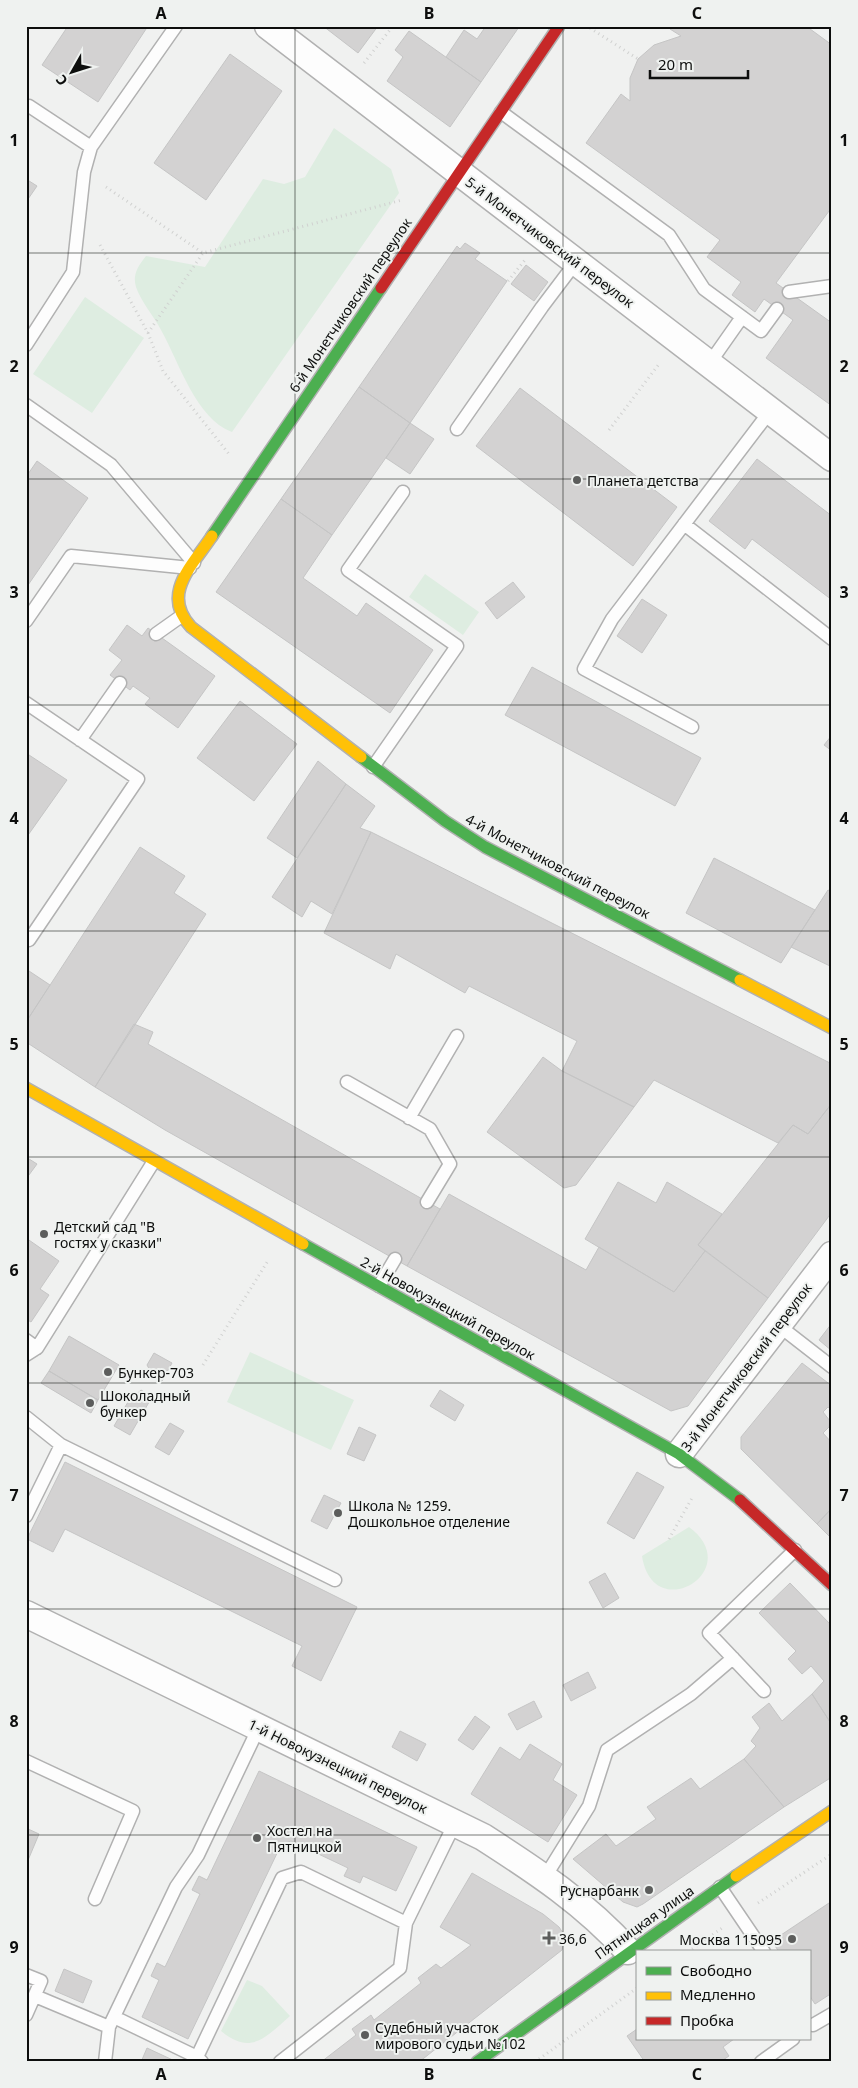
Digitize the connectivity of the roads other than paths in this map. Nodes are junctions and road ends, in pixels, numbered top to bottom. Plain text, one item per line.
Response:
1 (176, 26) edge
2 (268, 26) edge
3 (559, 26) edge
4 (26, 106) edge
5 (500, 112) junction
6 (91, 147) junction
7 (459, 172) junction
8 (576, 262) junction
9 (832, 286) edge
10 (789, 292) dead end
11 (778, 309) dead end
12 (742, 317) junction
13 (26, 344) edge
14 (709, 364) junction
15 (26, 405) edge
16 (771, 410) junction
17 (457, 428) dead end
18 (832, 458) edge
19 (403, 492) dead end
20 (684, 524) junction
21 (192, 566) junction
22 (180, 617) junction
23 (26, 621) edge
24 (156, 634) dead end
25 (832, 639) edge
26 (120, 683) dead end
27 (26, 703) edge
28 (692, 727) dead end
29 (80, 740) junction
30 (373, 767) junction
31 (29, 940) dead end
32 (832, 1028) edge
33 (457, 1036) dead end
34 (347, 1082) dead end
35 (26, 1088) edge
36 (409, 1118) junction
37 (154, 1161) junction
38 (427, 1202) dead end
39 (832, 1255) edge
40 (395, 1259) dead end
41 (379, 1286) junction
42 (778, 1325) junction
43 (32, 1344) edge
44 (26, 1355) edge
45 (832, 1367) edge
46 (26, 1417) edge
47 (61, 1445) junction
48 (679, 1454) junction
49 (26, 1516) edge
50 (795, 1550) junction
51 (334, 1580) dead end
52 (832, 1586) edge
53 (26, 1614) edge
54 (732, 1658) junction
55 (764, 1690) dead end
56 (259, 1728) junction
57 (26, 1761) edge
58 (832, 1812) edge
59 (455, 1823) junction
60 (545, 1877) junction
61 (720, 1887) junction
62 (95, 1899) dead end
63 (406, 1923) junction
64 (763, 1950) edge
65 (628, 1952) junction
66 (26, 1975) edge
67 (35, 1996) junction
68 (832, 2014) edge
69 (26, 2015) edge
70 (111, 2022) junction
71 (811, 2024) edge
72 (792, 2040) edge
73 (200, 2059) edge
74 (105, 2062) edge
75 (280, 2062) edge
76 (477, 2062) edge
77 (761, 2062) edge

1 - 6 lane
2 - 7 street, 5-й Монетчиковский переулок
3 - 5 street, 6-й Монетчиковский переулок
4 - 6 lane
5 - 7 street, 6-й Монетчиковский переулок
5 - 12 lane
6 - 13 lane
7 - 8 street, 5-й Монетчиковский переулок
7 - 21 street, 6-й Монетчиковский переулок
8 - 14 street, 5-й Монетчиковский переулок
8 - 17 lane
9 - 10 lane
11 - 12 lane
12 - 14 lane
14 - 16 street, 5-й Монетчиковский переулок
15 - 21 lane
16 - 18 street, 5-й Монетчиковский переулок
16 - 20 lane
19 - 30 lane
20 - 25 lane
20 - 28 lane
21 - 22 street, 6-й Монетчиковский переулок
21 - 23 lane
22 - 24 lane
22 - 30 street, 4-й Монетчиковский переулок
26 - 29 lane
27 - 29 lane
29 - 31 lane
30 - 32 street, 4-й Монетчиковский переулок
33 - 36 lane
34 - 36 lane
35 - 37 street, 2-й Новокузнецкий переулок
36 - 38 lane
37 - 41 street, 2-й Новокузнецкий переулок
37 - 43 lane
39 - 42 street, 3-й Монетчиковский переулок
40 - 41 lane
41 - 48 street, 2-й Новокузнецкий переулок
42 - 45 lane
42 - 48 street, 3-й Монетчиковский переулок
43 - 44 lane
46 - 47 lane
47 - 49 lane
47 - 51 lane
48 - 50 street, 2-й Новокузнецкий переулок
50 - 52 street, 2-й Новокузнецкий переулок
50 - 54 lane
53 - 56 street, 1-й Новокузнецкий переулок
54 - 55 lane
54 - 60 lane
56 - 59 street, 1-й Новокузнецкий переулок
56 - 70 lane
57 - 62 lane
58 - 61 street, Пятницкая улица
59 - 60 street, 1-й Новокузнецкий переулок
59 - 63 lane
60 - 65 street, 1-й Новокузнецкий переулок
61 - 64 lane
61 - 65 street, Пятницкая улица
63 - 73 lane
63 - 75 lane
65 - 76 street, Пятницкая улица
66 - 67 lane
67 - 69 lane
67 - 70 lane
68 - 71 lane
70 - 73 lane
70 - 74 lane
72 - 77 lane

